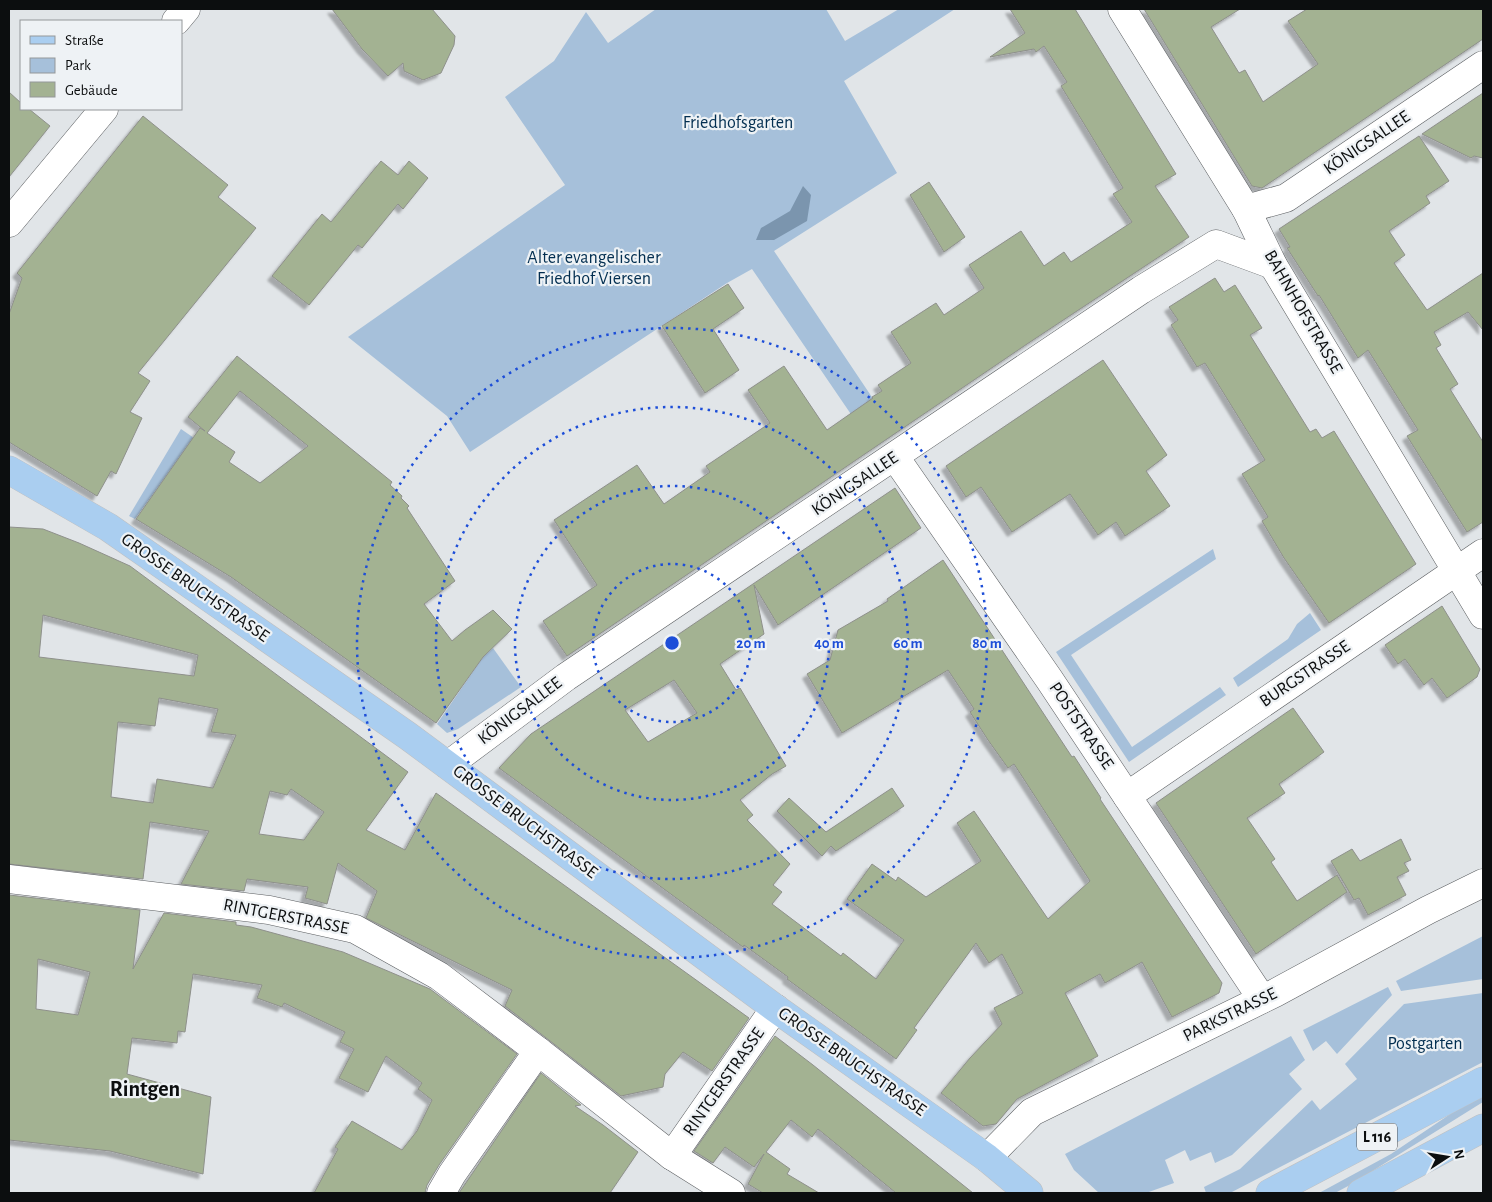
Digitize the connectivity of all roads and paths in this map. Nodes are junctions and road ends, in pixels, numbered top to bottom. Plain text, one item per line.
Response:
1 (186, 9) edge
2 (1122, 9) edge
3 (177, 20) edge
4 (1483, 65) edge
5 (103, 110) edge
6 (1246, 209) junction
7 (9, 223) edge
8 (1273, 265) junction
9 (895, 457) junction
10 (9, 470) edge
11 (1483, 553) edge
12 (1457, 570) junction
13 (1483, 615) edge
14 (448, 765) junction
15 (1127, 796) junction
16 (9, 879) edge
17 (1483, 883) edge
18 (1262, 999) junction
19 (775, 1008) junction
20 (538, 1051) junction
21 (1483, 1081) edge
22 (1483, 1128) edge
23 (672, 1156) junction
24 (987, 1158) junction
25 (441, 1193) edge
26 (731, 1193) edge
27 (1029, 1193) edge
28 (1270, 1193) edge
29 (1361, 1193) edge

1 - 3 street
2 - 6 street, BAHNHOFSTRASSE
4 - 6 street, KÖNIGSALLEE
5 - 7 street
6 - 8 street, BAHNHOFSTRASSE
8 - 9 street, KÖNIGSALLEE
8 - 12 street, BAHNHOFSTRASSE
9 - 14 street, KÖNIGSALLEE
9 - 15 street, POSTSTRASSE
10 - 14 main road, GROSSE BRUCHSTRASSE
11 - 12 street, BURGSTRASSE
12 - 13 street, BAHNHOFSTRASSE
12 - 15 street, BURGSTRASSE
14 - 19 main road, GROSSE BRUCHSTRASSE
15 - 18 street, POSTSTRASSE
16 - 20 street, RINTGERSTRASSE
17 - 18 street, PARKSTRASSE
18 - 24 street, PARKSTRASSE
19 - 23 street, RINTGERSTRASSE
19 - 24 main road, GROSSE BRUCHSTRASSE
20 - 23 street, RINTGERSTRASSE
20 - 25 street
21 - 28 main road, L 116
22 - 29 main road, L 116
23 - 26 street, RINTGERSTRASSE
24 - 27 main road, GROSSE BRUCHSTRASSE

